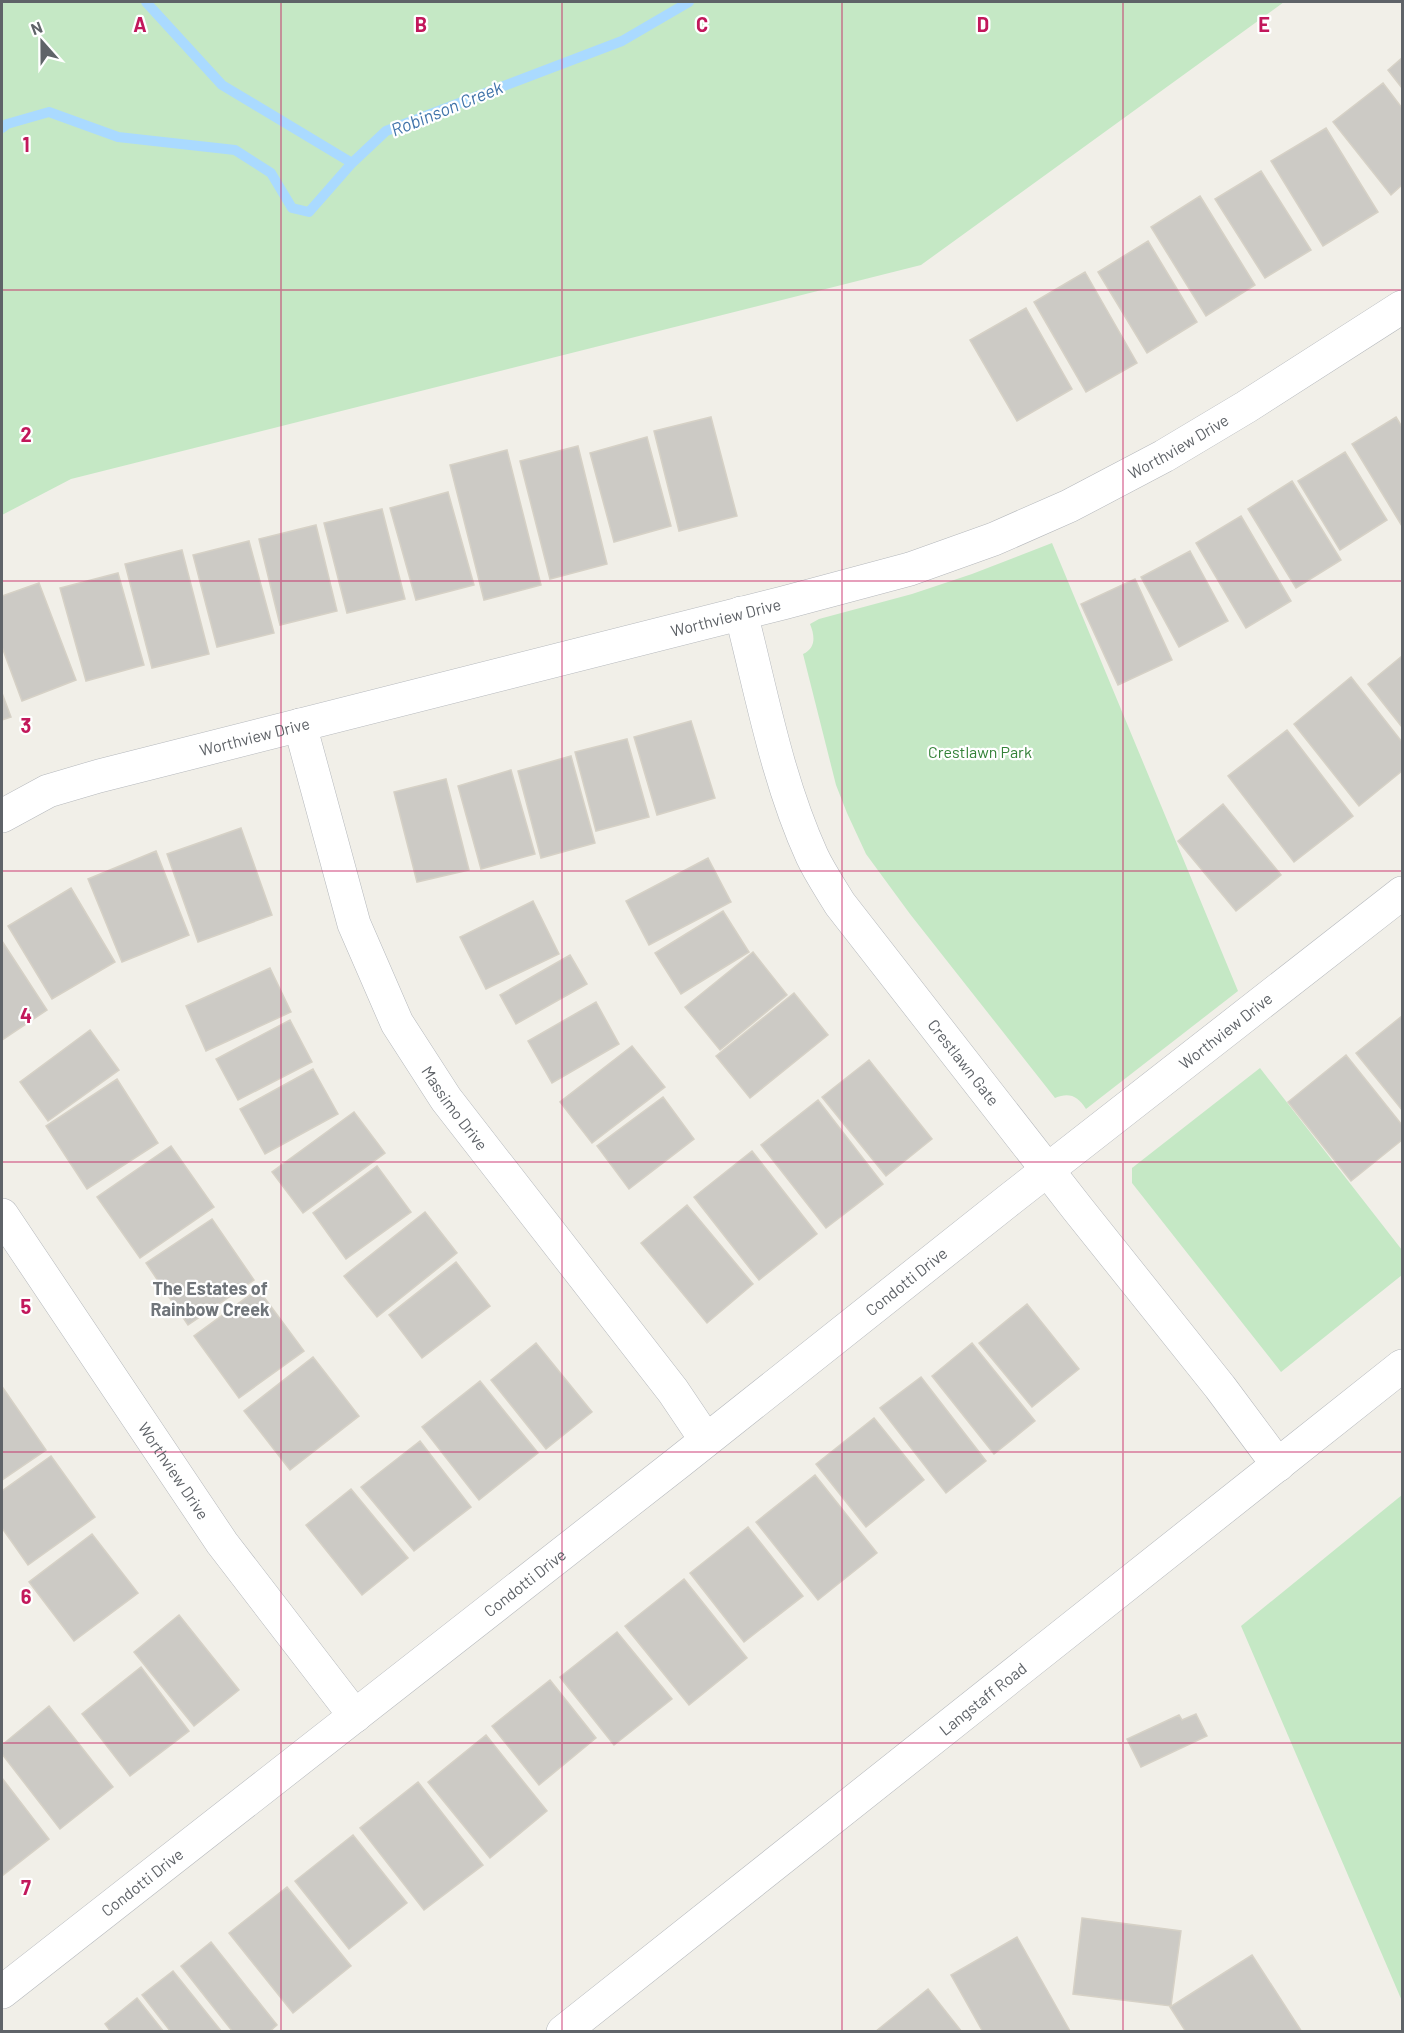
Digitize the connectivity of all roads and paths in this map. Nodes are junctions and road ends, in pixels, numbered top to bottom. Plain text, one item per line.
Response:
1 (1402, 307) edge
2 (741, 613) junction
3 (300, 725) junction
4 (2, 816) edge
5 (1402, 893) edge
6 (1047, 1171) junction
7 (2, 1215) edge
8 (1402, 1366) edge
9 (706, 1440) junction
10 (1278, 1465) junction
11 (355, 1716) junction
12 (2, 1992) edge
13 (563, 2031) edge

1 - 2 street, Worthview Drive
2 - 3 street, Worthview Drive
2 - 6 street, Crestlawn Gate
3 - 4 street, Worthview Drive
3 - 9 street, Massimo Drive
5 - 6 street, Worthview Drive
6 - 9 street, Condotti Drive
6 - 10 street, Crestlawn Gate
7 - 11 street, Worthview Drive
8 - 10 street, Langstaff Road
9 - 11 street, Condotti Drive
10 - 13 street, Langstaff Road
11 - 12 street, Condotti Drive

